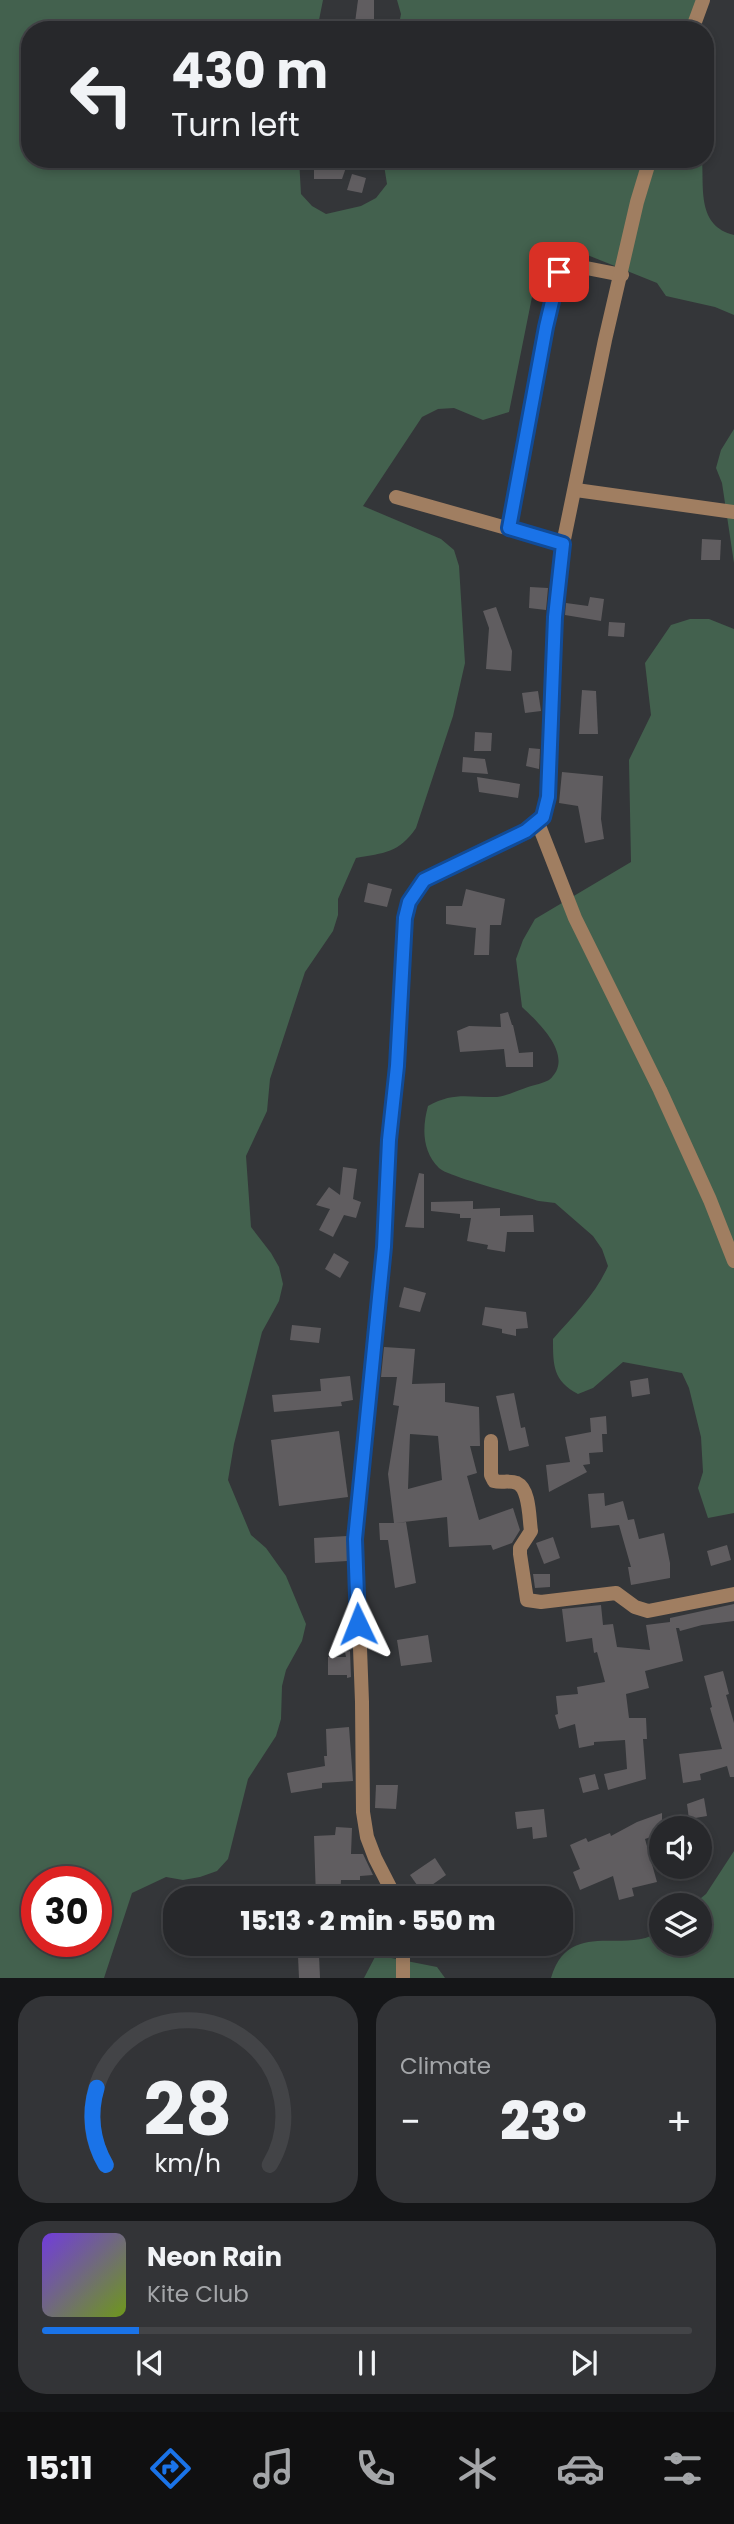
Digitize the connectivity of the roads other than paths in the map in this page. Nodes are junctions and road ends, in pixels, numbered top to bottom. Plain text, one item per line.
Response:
1 (704, 0) edge
2 (696, 21) edge
3 (647, 168) edge
4 (622, 275) junction
5 (576, 490) junction
6 (396, 497) dead end
7 (734, 512) edge
8 (509, 528) junction
9 (563, 544) junction
10 (538, 822) junction
11 (734, 1261) edge
12 (491, 1441) dead end
13 (734, 1594) edge
14 (389, 1886) edge
15 (403, 1956) edge
16 (403, 1978) edge

1 - 2 street
3 - 4 street
4 - 5 street
4 - 8 street
5 - 7 street
5 - 9 street
6 - 8 street
8 - 9 street
9 - 10 street
10 - 11 street
10 - 14 street
12 - 13 street
15 - 16 street

